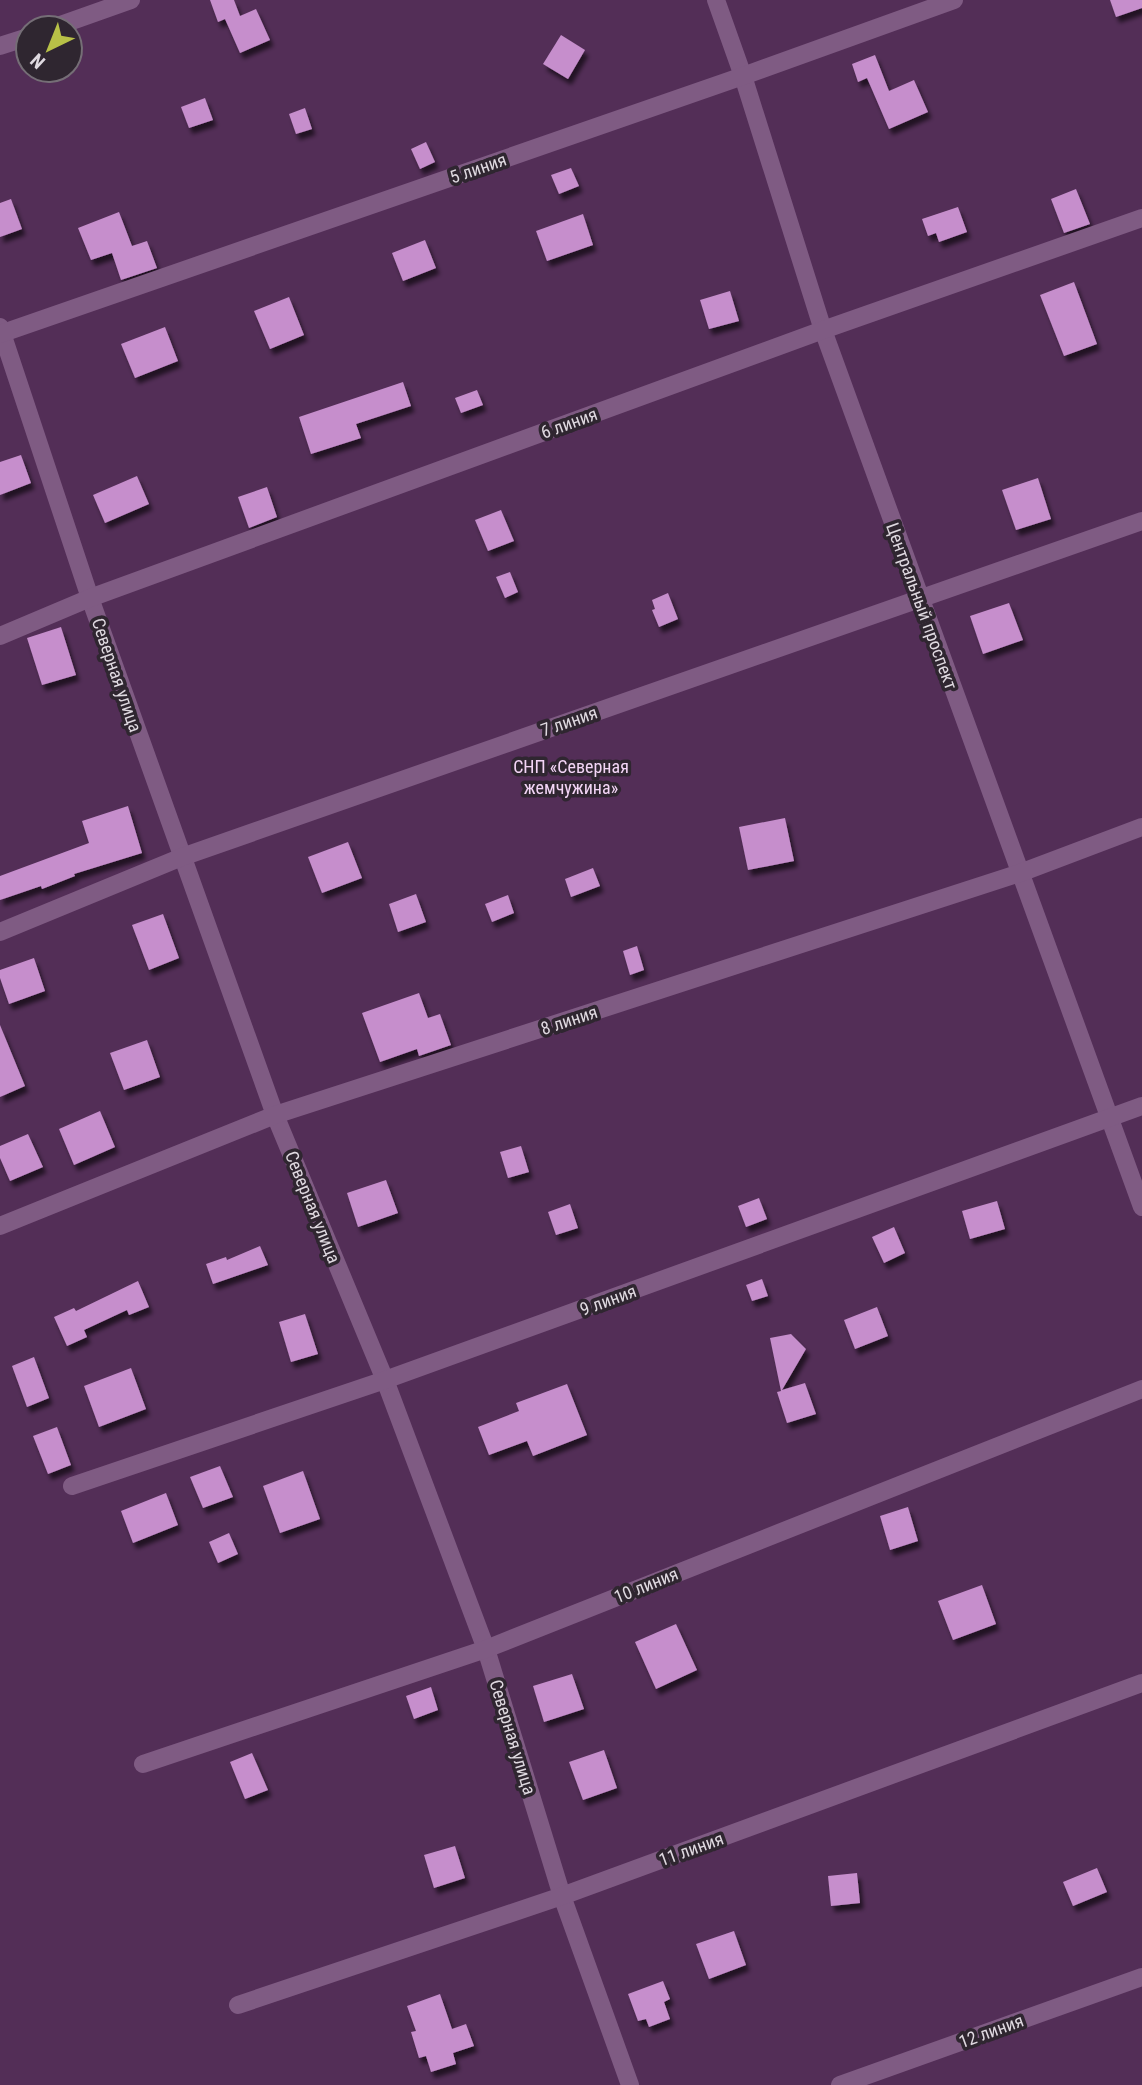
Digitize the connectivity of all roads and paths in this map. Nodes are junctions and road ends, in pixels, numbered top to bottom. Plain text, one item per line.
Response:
1 (131, 0) edge
2 (716, 0) edge
3 (954, 0) edge
4 (84, 17) edge
5 (743, 76) junction
6 (1142, 218) edge
7 (823, 330) junction
8 (1, 331) edge
9 (1142, 521) edge
10 (90, 598) junction
11 (919, 598) junction
12 (0, 636) edge
13 (1142, 827) edge
14 (182, 857) junction
15 (1020, 873) junction
16 (0, 932) edge
17 (1142, 1106) edge
18 (275, 1115) junction
19 (1109, 1118) junction
20 (1142, 1207) edge
21 (0, 1226) edge
22 (385, 1381) junction
23 (1142, 1389) edge
24 (72, 1486) dead end
25 (486, 1649) junction
26 (1142, 1683) edge
27 (144, 1764) dead end
28 (562, 1896) junction
29 (1142, 1977) edge
30 (238, 2006) dead end
31 (630, 2085) edge
32 (840, 2085) edge

1 - 4 street
2 - 5 street, Центральный проспект
3 - 5 street, 5 линия
5 - 7 street, Центральный проспект
5 - 8 street, 5 линия
6 - 7 street, 6 линия
7 - 10 street, 6 линия
7 - 11 street, Центральный проспект
8 - 10 street, Северная улица
9 - 11 street, 7 линия
10 - 12 street, 6 линия
10 - 14 street, Северная улица
11 - 14 street, 7 линия
11 - 15 street, Центральный проспект
13 - 15 street, 8 линия
14 - 16 street, 7 линия
14 - 18 street, Северная улица
15 - 18 street, 8 линия
15 - 19 street, Центральный проспект
17 - 19 street, 9 линия
18 - 21 street, 8 линия
18 - 22 street, Северная улица
19 - 20 street, Центральный проспект
19 - 22 street, 9 линия
22 - 24 street, 9 линия
22 - 25 street, Северная улица
23 - 25 street, 10 линия
25 - 27 street, 10 линия
25 - 28 street, Северная улица
26 - 28 street, 11 линия
28 - 30 street, 11 линия
28 - 31 street, Северная улица
29 - 32 street, 12 линия

